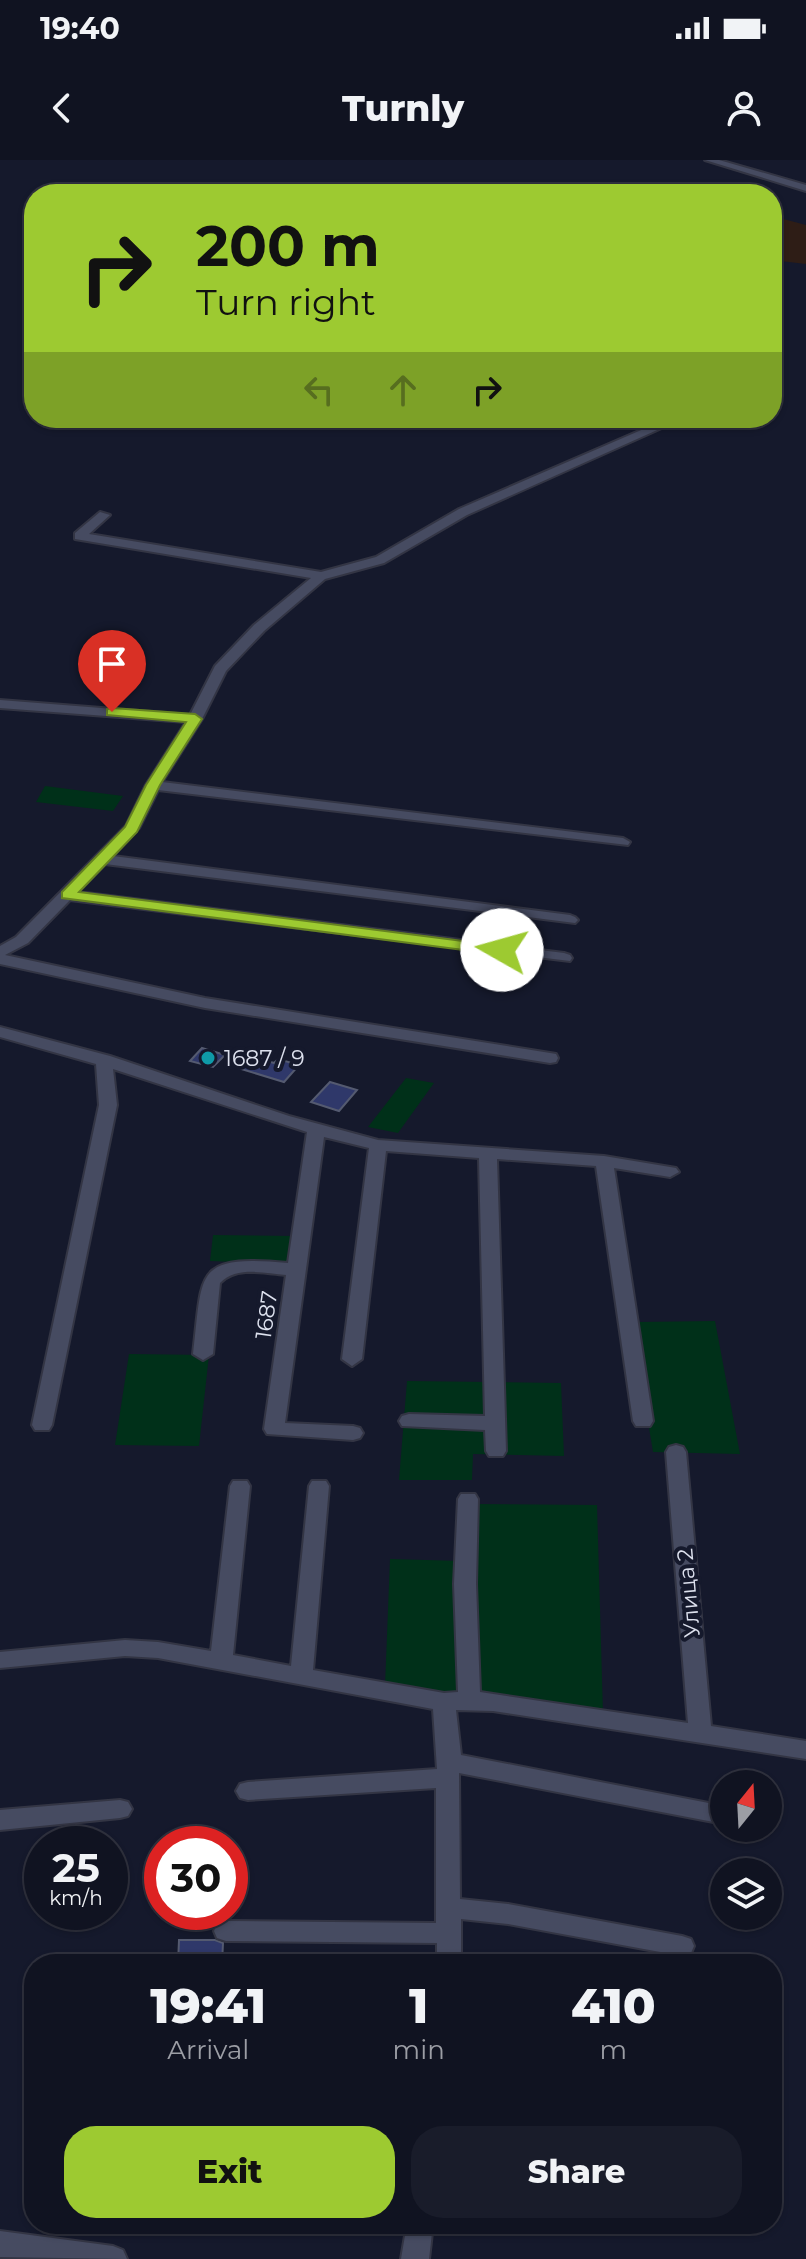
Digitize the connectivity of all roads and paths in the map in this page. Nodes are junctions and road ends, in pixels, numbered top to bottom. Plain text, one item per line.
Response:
1 (709, 160) edge
2 (806, 188) edge
3 (655, 428) edge
4 (104, 515) dead end
5 (321, 576) junction
6 (0, 704) edge
7 (195, 719) junction
8 (153, 785) junction
9 (623, 842) dead end
10 (100, 859) junction
11 (68, 895) junction
12 (570, 920) dead end
13 (0, 952) edge
14 (564, 958) dead end
15 (0, 959) edge
16 (0, 1032) edge
17 (550, 1058) dead end
18 (104, 1060) junction
19 (316, 1129) junction
20 (378, 1145) junction
21 (488, 1154) junction
22 (604, 1161) junction
23 (670, 1172) dead end
24 (297, 1270) junction
25 (203, 1354) dead end
26 (352, 1359) dead end
27 (409, 1421) dead end
28 (643, 1421) dead end
29 (496, 1423) junction
30 (42, 1425) dead end
31 (353, 1433) dead end
32 (496, 1451) dead end
33 (676, 1452) dead end
34 (240, 1486) dead end
35 (319, 1486) dead end
36 (468, 1499) dead end
37 (0, 1660) edge
38 (221, 1661) junction
39 (301, 1676) junction
40 (469, 1700) junction
41 (444, 1702) junction
42 (700, 1734) junction
43 (806, 1750) edge
44 (448, 1770) junction
45 (248, 1791) dead end
46 (120, 1809) dead end
47 (710, 1813) edge
48 (0, 1820) edge
49 (448, 1921) junction
50 (226, 1931) dead end
51 (682, 1946) dead end
52 (449, 1954) edge
53 (419, 2234) edge
54 (0, 2244) edge
55 (113, 2259) edge
56 (415, 2259) edge

1 - 2 street
3 - 5 street
4 - 5 street
5 - 7 street
6 - 7 street
7 - 8 street
8 - 9 street
8 - 10 street
10 - 11 street
10 - 12 street
11 - 13 street
11 - 14 street
15 - 17 street
16 - 18 street
18 - 19 street
18 - 30 street
19 - 20 street
19 - 24 street, 1687
20 - 21 street
20 - 26 street
21 - 22 street
21 - 29 street
22 - 23 street
22 - 28 street
24 - 25 street
24 - 31 street, 1687
27 - 29 street
29 - 32 street
33 - 42 street, Улица 2
34 - 38 street
35 - 39 street
36 - 40 street
37 - 38 street
38 - 39 street
39 - 41 street
40 - 41 street
40 - 42 street
41 - 44 street
42 - 43 street
44 - 45 street
44 - 47 street
44 - 49 street
46 - 48 street
49 - 50 street
49 - 51 street
49 - 52 street
53 - 56 street
54 - 55 street

